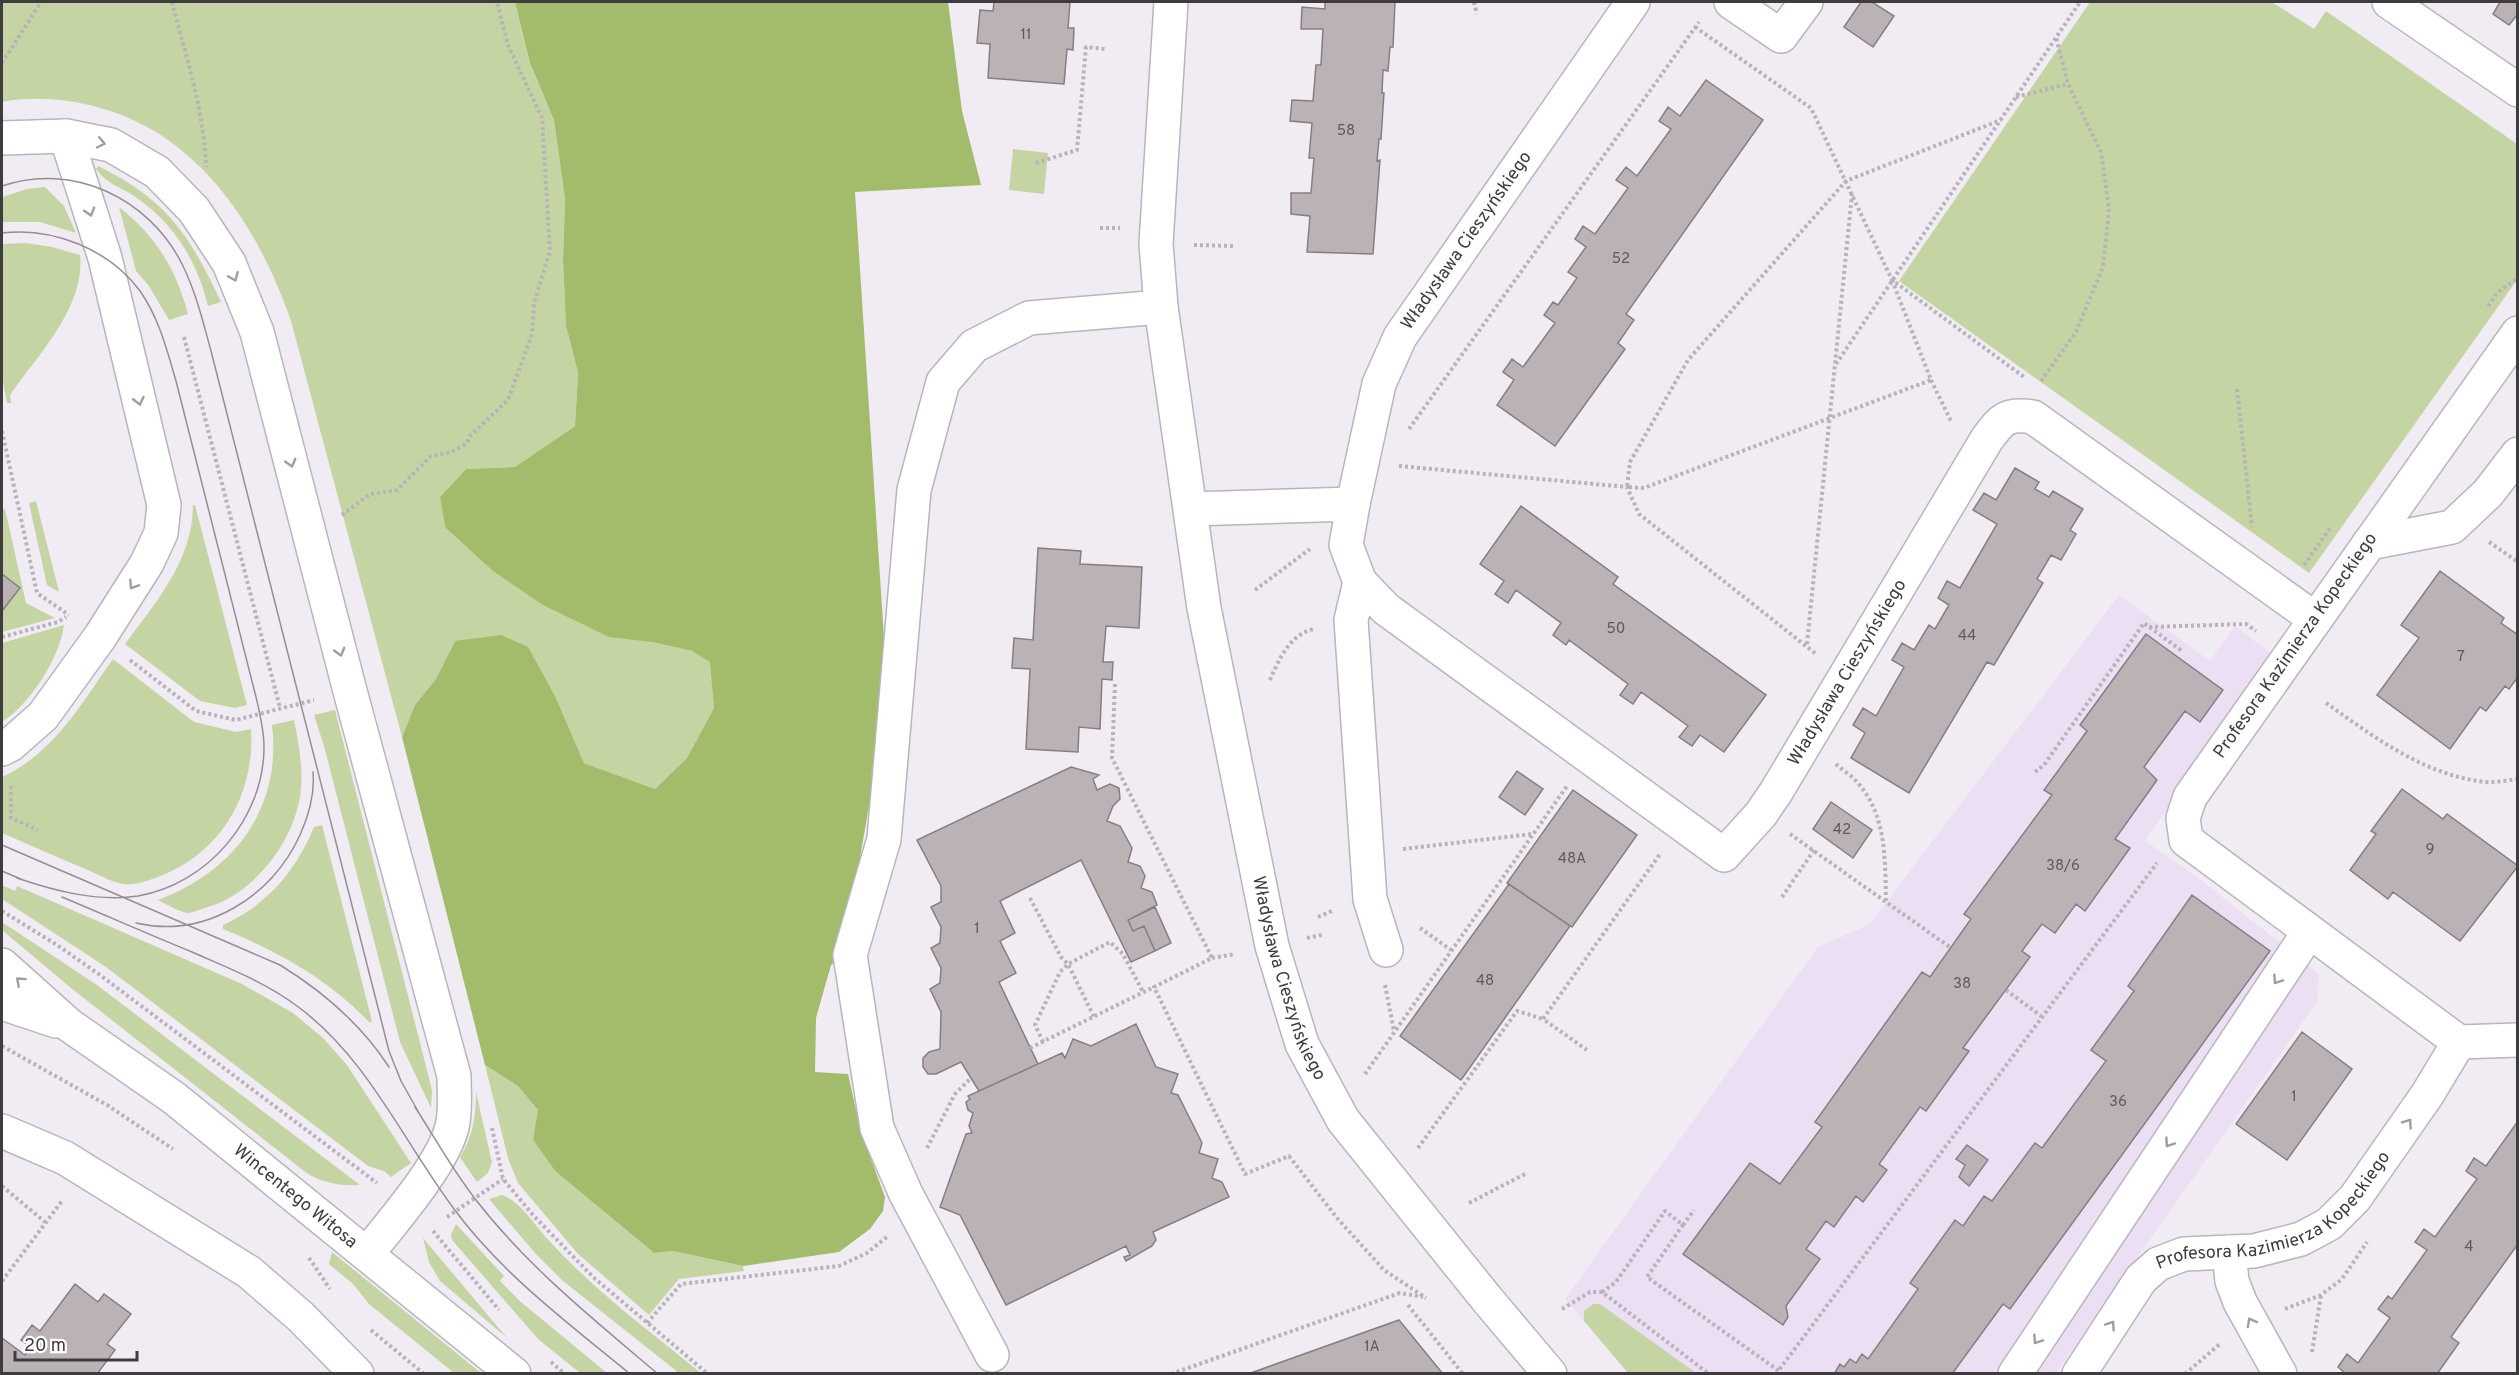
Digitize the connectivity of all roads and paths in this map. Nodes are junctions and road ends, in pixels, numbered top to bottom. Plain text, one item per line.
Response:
1 (41, 2) edge
2 (172, 2) edge
3 (497, 2) edge
4 (1171, 2) edge
5 (1474, 2) edge
6 (1633, 2) edge
7 (1731, 2) edge
8 (1806, 2) edge
9 (2080, 2) edge
10 (2389, 2) edge
11 (1477, 14) dead end
12 (1701, 19) dead end
13 (1695, 27) junction
14 (2056, 37) junction
15 (1105, 49) dead end
16 (2, 63) edge
17 (2067, 84) junction
18 (2517, 90) edge
19 (2016, 96) junction
20 (2001, 120) junction
21 (66, 136) junction
22 (2, 138) edge
23 (1836, 159) dead end
24 (1036, 163) dead end
25 (207, 171) dead end
26 (1852, 194) dead end
27 (1892, 280) junction
28 (1161, 307) junction
29 (2517, 333) edge
30 (184, 337) dead end
31 (1834, 366) junction
32 (1931, 380) junction
33 (2037, 386) dead end
34 (2237, 389) dead end
35 (1830, 418) junction
36 (1950, 418) dead end
37 (2, 431) edge
38 (1407, 432) dead end
39 (2517, 454) edge
40 (1391, 466) dead end
41 (1627, 487) junction
42 (1353, 504) junction
43 (1191, 509) junction
44 (336, 520) dead end
45 (2369, 543) junction
46 (2496, 547) dead end
47 (2517, 562) edge
48 (2258, 579) junction
49 (1360, 582) junction
50 (70, 615) junction
51 (1351, 620) junction
52 (2315, 620) junction
53 (2149, 627) junction
54 (2256, 631) dead end
55 (2, 637) edge
56 (100, 637) junction
57 (1807, 644) junction
58 (2182, 651) dead end
59 (1815, 664) dead end
60 (1270, 680) dead end
61 (1115, 684) dead end
62 (350, 691) junction
63 (2326, 703) dead end
64 (280, 709) junction
65 (6, 747) edge
66 (1830, 757) dead end
67 (2035, 772) dead end
68 (2517, 779) edge
69 (1565, 788) dead end
70 (1681, 824) junction
71 (38, 830) dead end
72 (1787, 832) dead end
73 (1533, 834) junction
74 (1814, 850) junction
75 (1367, 854) junction
76 (2159, 861) dead end
77 (1782, 897) dead end
78 (1030, 898) dead end
79 (1886, 902) junction
80 (2, 911) edge
81 (2309, 932) junction
82 (1951, 948) dead end
83 (1386, 950) joint
84 (1068, 964) junction
85 (2, 965) edge
86 (1154, 987) junction
87 (2006, 990) dead end
88 (1143, 992) junction
89 (2, 1002) edge
90 (2041, 1016) junction
91 (1094, 1017) junction
92 (1543, 1019) junction
93 (69, 1025) junction
94 (1394, 1031) junction
95 (2517, 1041) edge
96 (1043, 1042) junction
97 (2459, 1042) junction
98 (2, 1045) edge
99 (1030, 1048) dead end
100 (1587, 1050) dead end
101 (1365, 1074) dead end
102 (971, 1078) dead end
103 (940, 1120) dead end
104 (491, 1125) dead end
105 (2, 1131) edge
106 (1418, 1148) dead end
107 (174, 1150) dead end
108 (1525, 1174) dead end
109 (503, 1179) junction
110 (2, 1186) edge
111 (63, 1199) dead end
112 (1469, 1203) dead end
113 (405, 1205) junction
114 (1694, 1210) dead end
115 (916, 1212) junction
116 (444, 1219) dead end
117 (45, 1222) junction
118 (1683, 1225) junction
119 (439, 1226) dead end
120 (435, 1233) junction
121 (303, 1248) dead end
122 (2229, 1252) junction
123 (367, 1254) junction
124 (2, 1281) edge
125 (333, 1292) dead end
126 (1602, 1292) junction
127 (2322, 1295) dead end
128 (1408, 1305) dead end
129 (1562, 1309) dead end
130 (504, 1316) dead end
131 (647, 1323) junction
132 (370, 1330) dead end
133 (992, 1355) dead end
134 (549, 1361) dead end
135 (2311, 1362) dead end
136 (1777, 1372) edge
137 (357, 1374) edge
138 (424, 1374) edge
139 (514, 1374) edge
140 (565, 1374) edge
141 (708, 1374) edge
142 (1171, 1374) edge
143 (1463, 1374) edge
144 (1550, 1374) edge
145 (1709, 1374) edge
146 (2015, 1374) edge
147 (2079, 1374) edge
148 (2280, 1374) edge

1 - 16 path
2 - 25 path
3 - 44 path
4 - 28 street, Władysława Cieszyńskiego
5 - 11 path
6 - 42 street, Władysława Cieszyńskiego
7 - 8 street
9 - 14 path
10 - 18 street
12 - 13 path
13 - 23 path
13 - 38 path
14 - 17 path
14 - 19 path
15 - 24 path
17 - 19 path
17 - 33 path
19 - 20 path
20 - 27 path
20 - 41 path
21 - 22 street
21 -> 56 street
21 -> 62 street
26 - 31 path
27 - 31 path
27 - 32 path
28 - 43 street, Władysława Cieszyńskiego
28 - 115 street
29 - 45 street, Profesora Kazimierza Kopeckiego
30 - 64 path
31 - 35 path
32 - 35 path
32 - 36 path
34 - 48 path
35 - 41 path
35 - 57 path
37 - 50 path
39 - 45 street
40 - 41 path
41 - 57 path
42 - 43 street
42 - 49 street, Władysława Cieszyńskiego
43 - 144 street, Władysława Cieszyńskiego
45 - 52 street, Profesora Kazimierza Kopeckiego
46 - 47 path
48 - 52 street, Władysława Cieszyńskiego
48 - 70 street, Władysława Cieszyńskiego
49 - 51 street
49 - 70 street, Władysława Cieszyńskiego
50 - 55 path
50 - 56 path
51 - 60 path
51 - 75 street
52 - 81 street, Profesora Kazimierza Kopeckiego
53 - 54 path
53 - 58 path
53 - 67 path
56 - 64 path
56 - 65 street
57 - 59 path
61 - 86 path
62 - 64 path
62 - 113 street
63 - 68 path
65 - 71 path
66 - 79 path
69 - 73 path
70 - 92 path
72 - 74 path
73 - 75 path
73 - 94 path
74 - 77 path
74 - 79 path
75 - 83 street
76 - 90 path
78 - 84 path
79 - 82 path
80 - 113 path
81 - 97 street, Profesora Kazimierza Kopeckiego
81 -> 146 street
83 - 94 path
84 - 88 path
84 - 91 path
84 - 96 path
93 -> 85 street, Wincentego Witosa
86 - 88 path
86 - 142 path
87 - 90 path
88 - 91 path
89 - 93 street, Wincentego Witosa
90 - 136 path
91 - 96 path
92 - 100 path
92 - 106 path
93 - 123 street, Wincentego Witosa
94 - 101 path
95 - 97 street
96 - 99 path
122 -> 97 street, Profesora Kazimierza Kopeckiego
98 - 107 path
102 - 103 path
104 - 109 path
105 - 137 street
108 - 112 path
109 - 116 path
109 - 131 path
110 - 117 path
111 - 117 path
113 - 120 path
113 - 123 street
114 - 118 path
115 - 131 path
115 - 133 street
117 - 124 path
118 - 126 path
118 - 136 path
119 - 120 path
120 - 130 path
121 - 125 path
147 -> 122 street, Profesora Kazimierza Kopeckiego
148 -> 122 street
123 - 139 street, Wincentego Witosa
126 - 129 path
126 - 145 path
127 - 135 path
128 - 143 path
131 - 141 path
132 - 138 path
134 - 140 path

